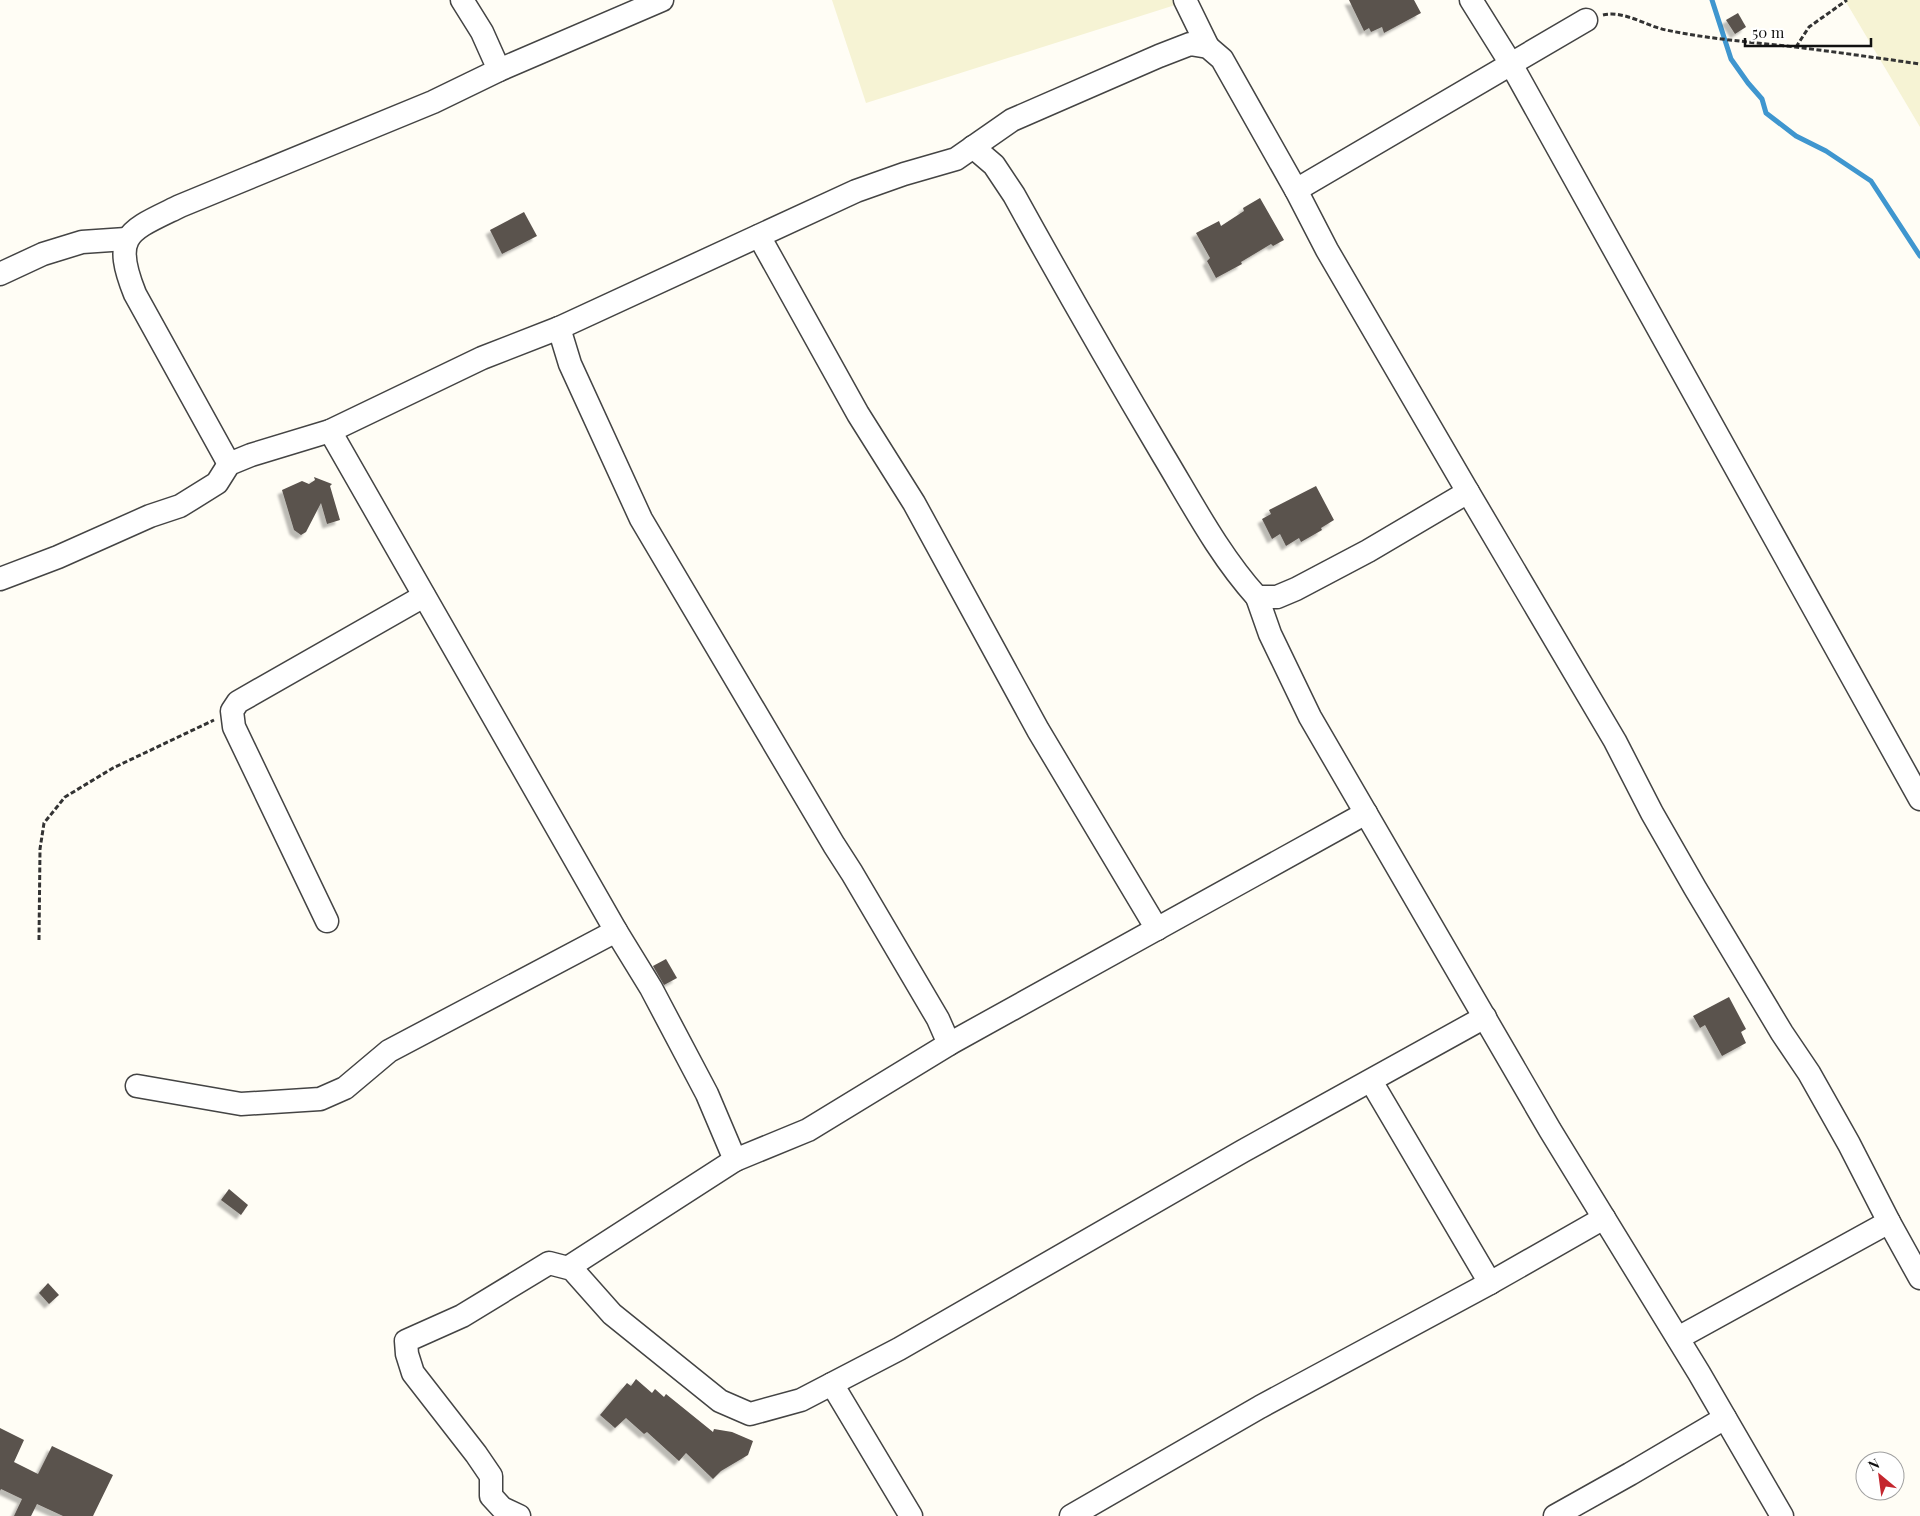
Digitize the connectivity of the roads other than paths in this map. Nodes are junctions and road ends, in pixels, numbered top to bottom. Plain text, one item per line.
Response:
1 (462, 0) edge
2 (662, 0) edge
3 (1185, 0) edge
4 (1472, 0) edge
5 (1586, 20) road end
6 (1208, 47) junction
7 (1511, 64) junction
8 (500, 70) junction
9 (973, 147) junction
10 (1296, 190) junction
11 (759, 236) junction
12 (126, 239) junction
13 (0, 274) edge
14 (559, 328) junction
15 (330, 431) junction
16 (229, 464) junction
17 (1468, 492) junction
18 (0, 579) edge
19 (424, 596) junction
20 (1256, 597) junction
21 (1920, 799) edge
22 (1366, 813) junction
23 (328, 921) dead end
24 (1157, 929) junction
25 (616, 931) junction
26 (1485, 1017) junction
27 (949, 1044) junction
28 (1371, 1081) junction
29 (137, 1086) dead end
30 (735, 1160) junction
31 (1604, 1218) junction
32 (1889, 1222) junction
33 (568, 1267) junction
34 (1920, 1278) edge
35 (1490, 1283) junction
36 (1678, 1338) junction
37 (832, 1384) junction
38 (1725, 1418) junction
39 (519, 1516) edge
40 (911, 1516) edge
41 (1071, 1516) edge
42 (1555, 1516) edge
43 (1782, 1516) edge

1 - 8 street
2 - 8 street
3 - 6 street
4 - 7 street
5 - 7 street
6 - 9 street
6 - 10 street
7 - 10 street
7 - 21 street
8 - 12 street
9 - 11 street
9 - 20 street
10 - 17 street
11 - 14 street
11 - 24 street
12 - 13 street
12 - 16 street
14 - 15 street
14 - 27 street
15 - 16 street
15 - 19 street
16 - 18 street
17 - 20 street
17 - 32 street
19 - 23 street
19 - 25 street
20 - 22 street
22 - 24 street
22 - 26 street
24 - 27 street
25 - 29 street
25 - 30 street
26 - 28 street
26 - 31 street
27 - 30 street
28 - 35 street
28 - 37 street
30 - 33 street
31 - 35 street
31 - 36 street
32 - 34 street
32 - 36 street
33 - 37 street
33 - 39 street
35 - 41 street
36 - 38 street
37 - 40 street
38 - 42 street
38 - 43 street

